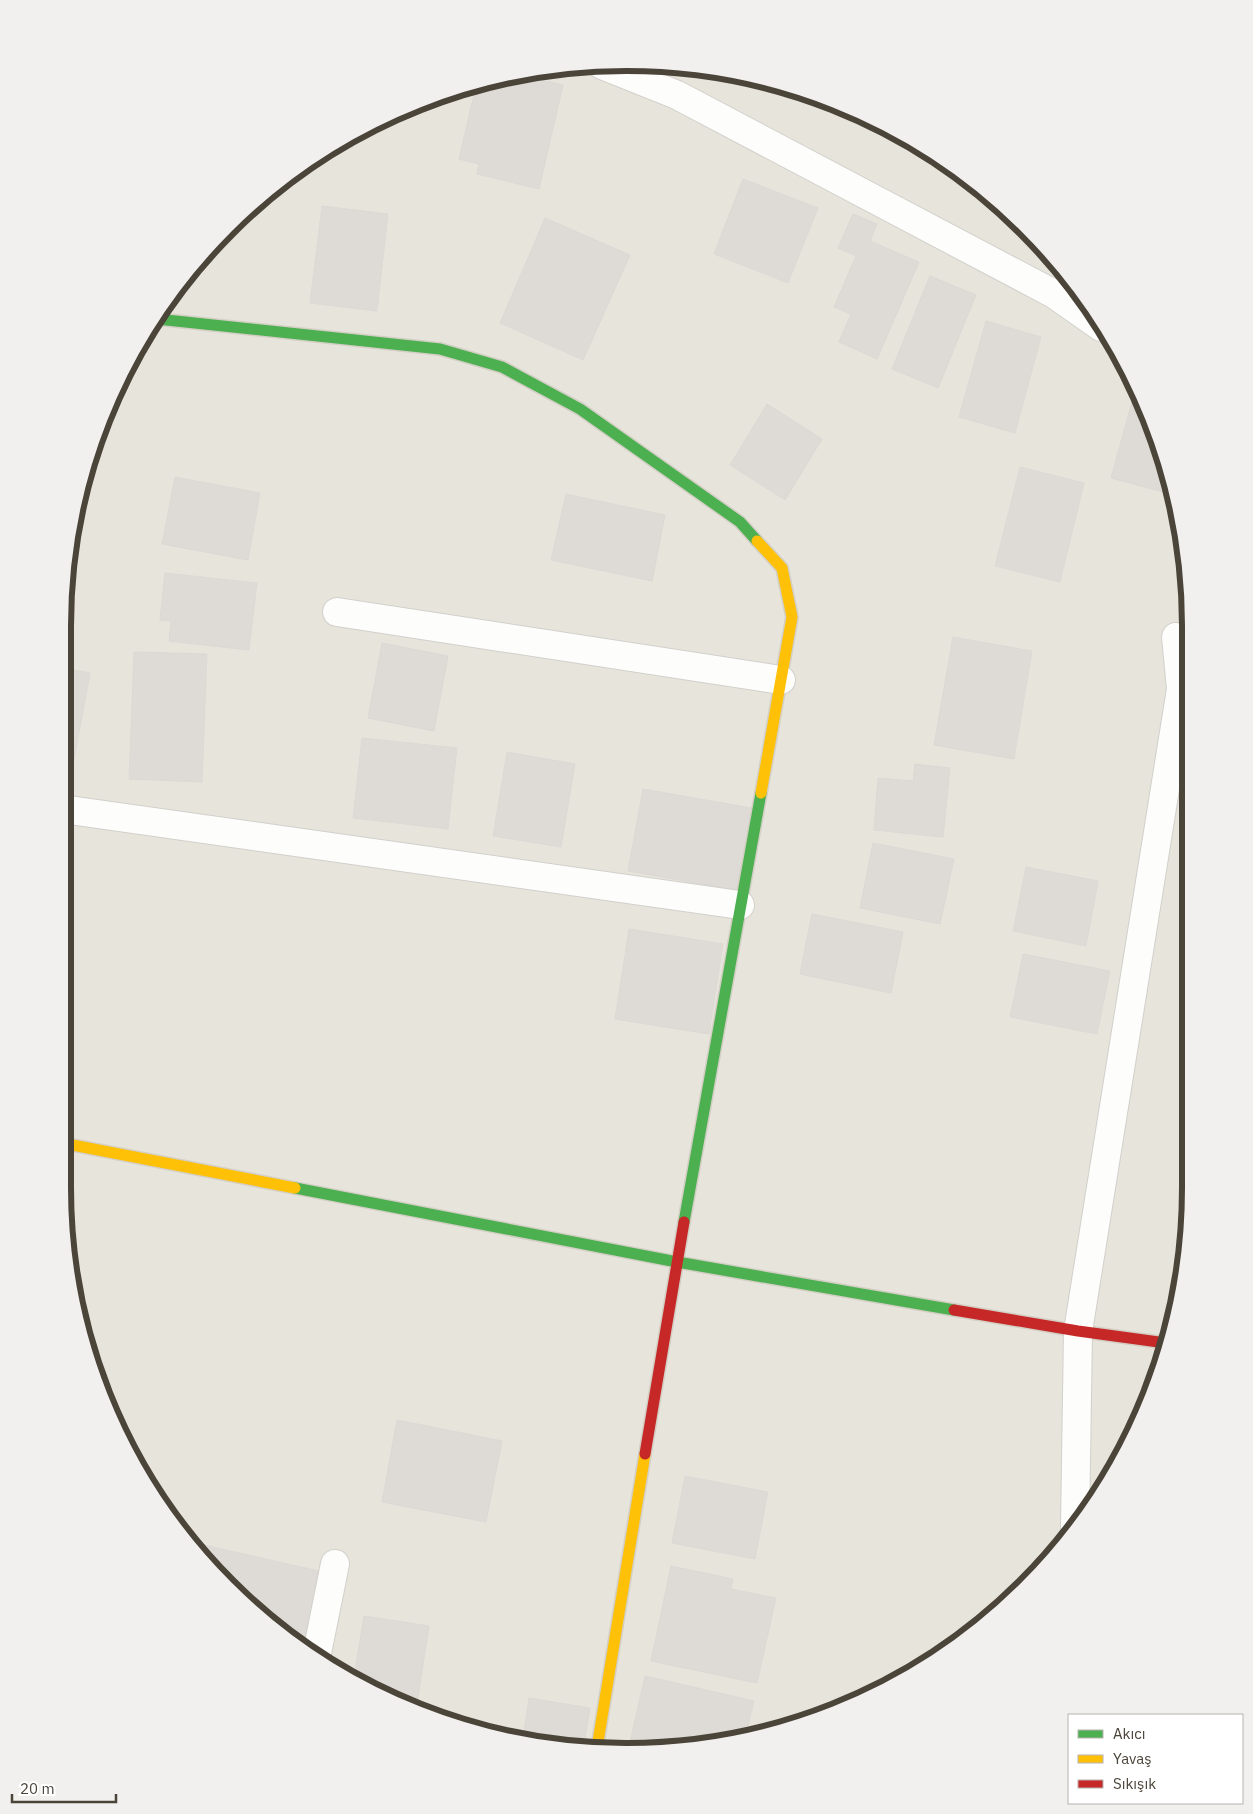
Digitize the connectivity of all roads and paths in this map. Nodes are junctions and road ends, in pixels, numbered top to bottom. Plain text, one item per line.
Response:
1 (618, 71) edge
2 (1087, 317) edge
3 (164, 320) edge
4 (337, 612) dead end
5 (1176, 636) dead end
6 (781, 680) junction
7 (71, 810) edge
8 (740, 905) junction
9 (71, 1145) edge
10 (677, 1262) junction
11 (1078, 1332) junction
12 (1159, 1342) edge
13 (1075, 1514) edge
14 (335, 1564) dead end
15 (318, 1649) edge
16 (598, 1742) edge

1 - 2 street
3 - 6 street
4 - 6 street
5 - 11 street
6 - 8 street
7 - 8 street
8 - 10 street
9 - 10 street
10 - 11 street
10 - 16 street
11 - 12 street
11 - 13 street
14 - 15 street

